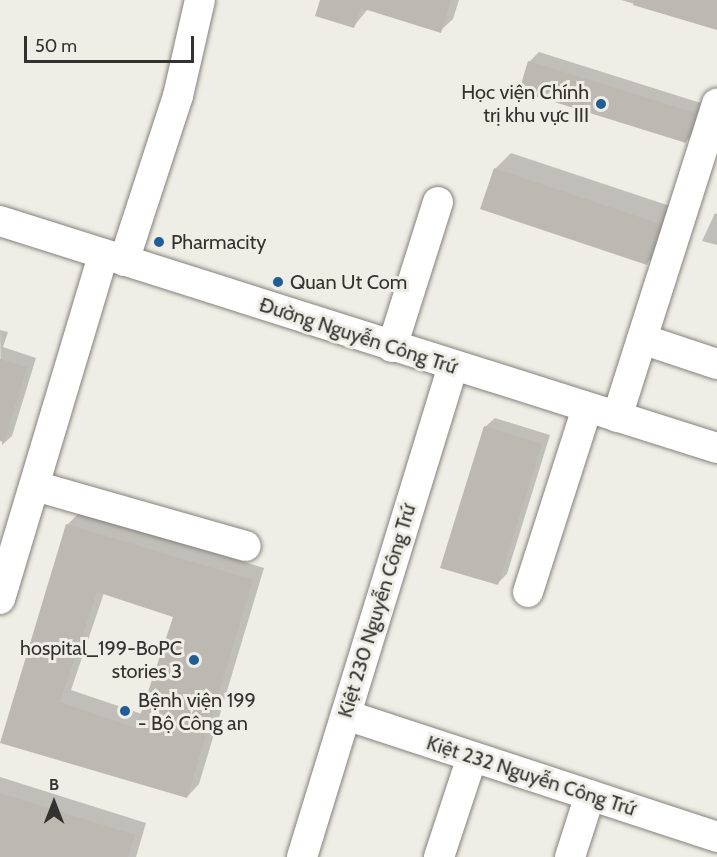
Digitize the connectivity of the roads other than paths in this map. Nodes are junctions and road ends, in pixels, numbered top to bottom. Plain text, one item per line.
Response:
1 (200, 0) edge
2 (717, 104) edge
3 (707, 167) edge
4 (438, 202) dead end
5 (0, 221) edge
6 (113, 258) junction
7 (642, 339) junction
8 (392, 347) junction
9 (717, 364) edge
10 (453, 366) junction
11 (587, 408) junction
12 (616, 417) junction
13 (717, 448) edge
14 (35, 486) junction
15 (246, 546) dead end
16 (528, 592) dead end
17 (0, 599) edge
18 (346, 715) junction
19 (472, 757) junction
20 (590, 795) junction
21 (717, 837) edge
22 (302, 857) edge
23 (440, 857) edge
24 (570, 857) edge

1 - 6 street
2 - 3 street
3 - 7 street
4 - 8 street
5 - 6 street, Đường Nguyễn Công Trứ
6 - 8 street, Đường Nguyễn Công Trứ
6 - 14 street
7 - 9 street
7 - 12 street
8 - 10 street, Đường Nguyễn Công Trứ
10 - 11 street, Đường Nguyễn Công Trứ
10 - 18 street, Kiệt 230 Nguyễn Công Trứ
11 - 12 street, Đường Nguyễn Công Trứ
11 - 16 street
12 - 13 street, Đường Nguyễn Công Trứ
14 - 15 street
14 - 17 street
18 - 19 street, Kiệt 232 Nguyễn Công Trứ
18 - 22 street, Kiệt 230 Nguyễn Công Trứ
19 - 20 street, Kiệt 232 Nguyễn Công Trứ
19 - 23 street
20 - 21 street, Kiệt 232 Nguyễn Công Trứ
20 - 24 street

